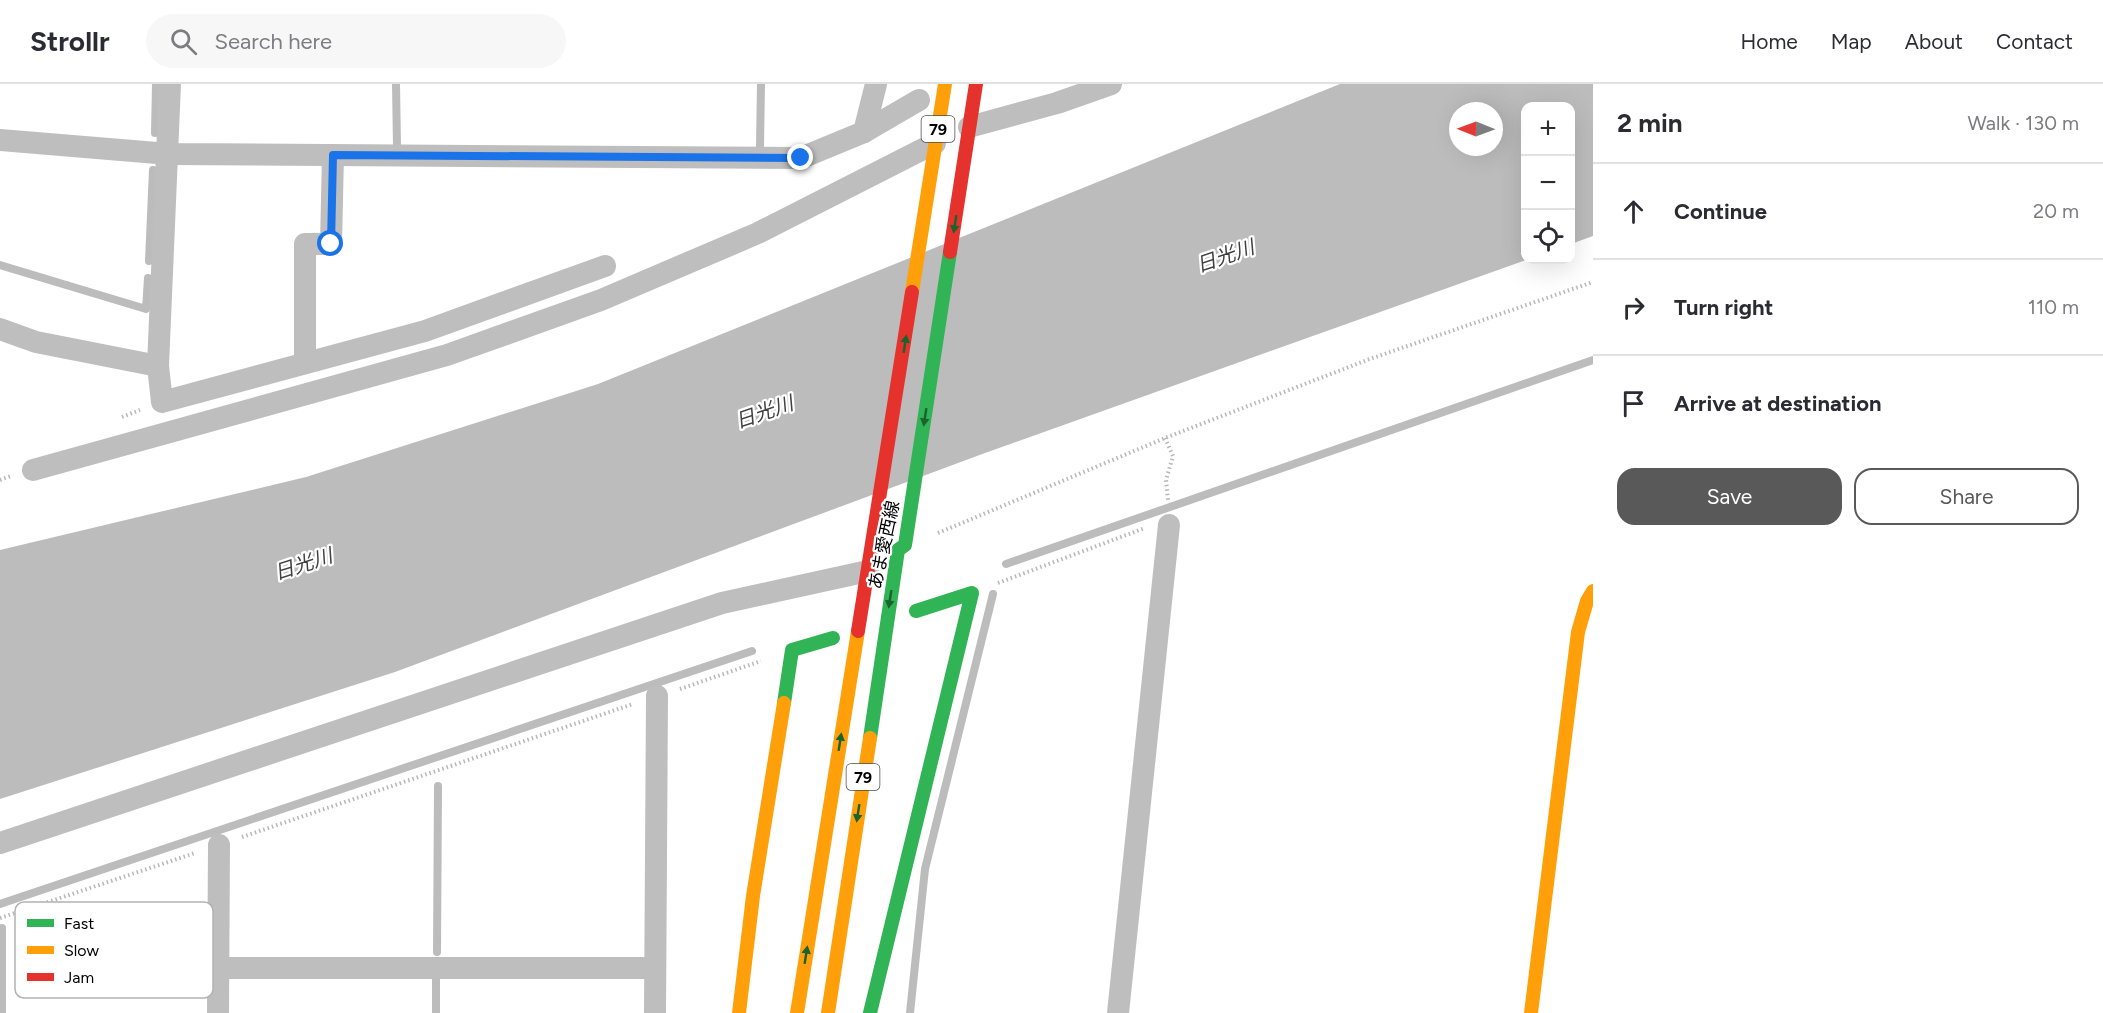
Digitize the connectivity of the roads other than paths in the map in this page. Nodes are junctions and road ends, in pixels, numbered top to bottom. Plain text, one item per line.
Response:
1 (170, 84) edge
2 (876, 84) edge
3 (945, 84) edge
4 (976, 84) edge
5 (1111, 84) edge
6 (919, 100) dead end
7 (969, 127) junction
8 (864, 132) junction
9 (0, 140) edge
10 (935, 143) junction
11 (169, 153) junction
12 (333, 155) junction
13 (605, 266) dead end
14 (0, 329) edge
15 (305, 363) junction
16 (158, 366) junction
17 (33, 470) dead end
18 (1169, 525) road end
19 (868, 571) junction
20 (1593, 591) edge
21 (916, 611) dead end
22 (833, 638) dead end
23 (657, 696) road end
24 (0, 843) edge
25 (219, 845) road end
26 (219, 968) junction
27 (655, 968) junction
28 (218, 1013) edge
29 (655, 1013) edge
30 (739, 1013) edge
31 (797, 1013) edge
32 (828, 1013) edge
33 (870, 1013) edge
34 (1118, 1013) edge
35 (1531, 1013) edge

1 - 11 street
2 - 8 street
3 - 10 main road, あま愛西線 / 79
4 - 7 main road, あま愛西線 / 79
5 - 7 street
6 - 8 street
7 -> 32 main road, あま愛西線 / 79
8 - 12 street
9 - 11 street
10 - 17 street
19 -> 10 main road, あま愛西線 / 79
11 - 12 street
11 - 16 street
12 - 15 street
13 - 15 street
14 - 16 street
15 - 16 street
18 - 34 street
19 - 24 street
31 -> 19 main road, あま愛西線 / 79
20 - 35 main road
21 - 33 main road
22 - 30 main road
23 - 27 street
25 - 26 street
26 - 27 street
26 - 28 street
27 - 29 street

